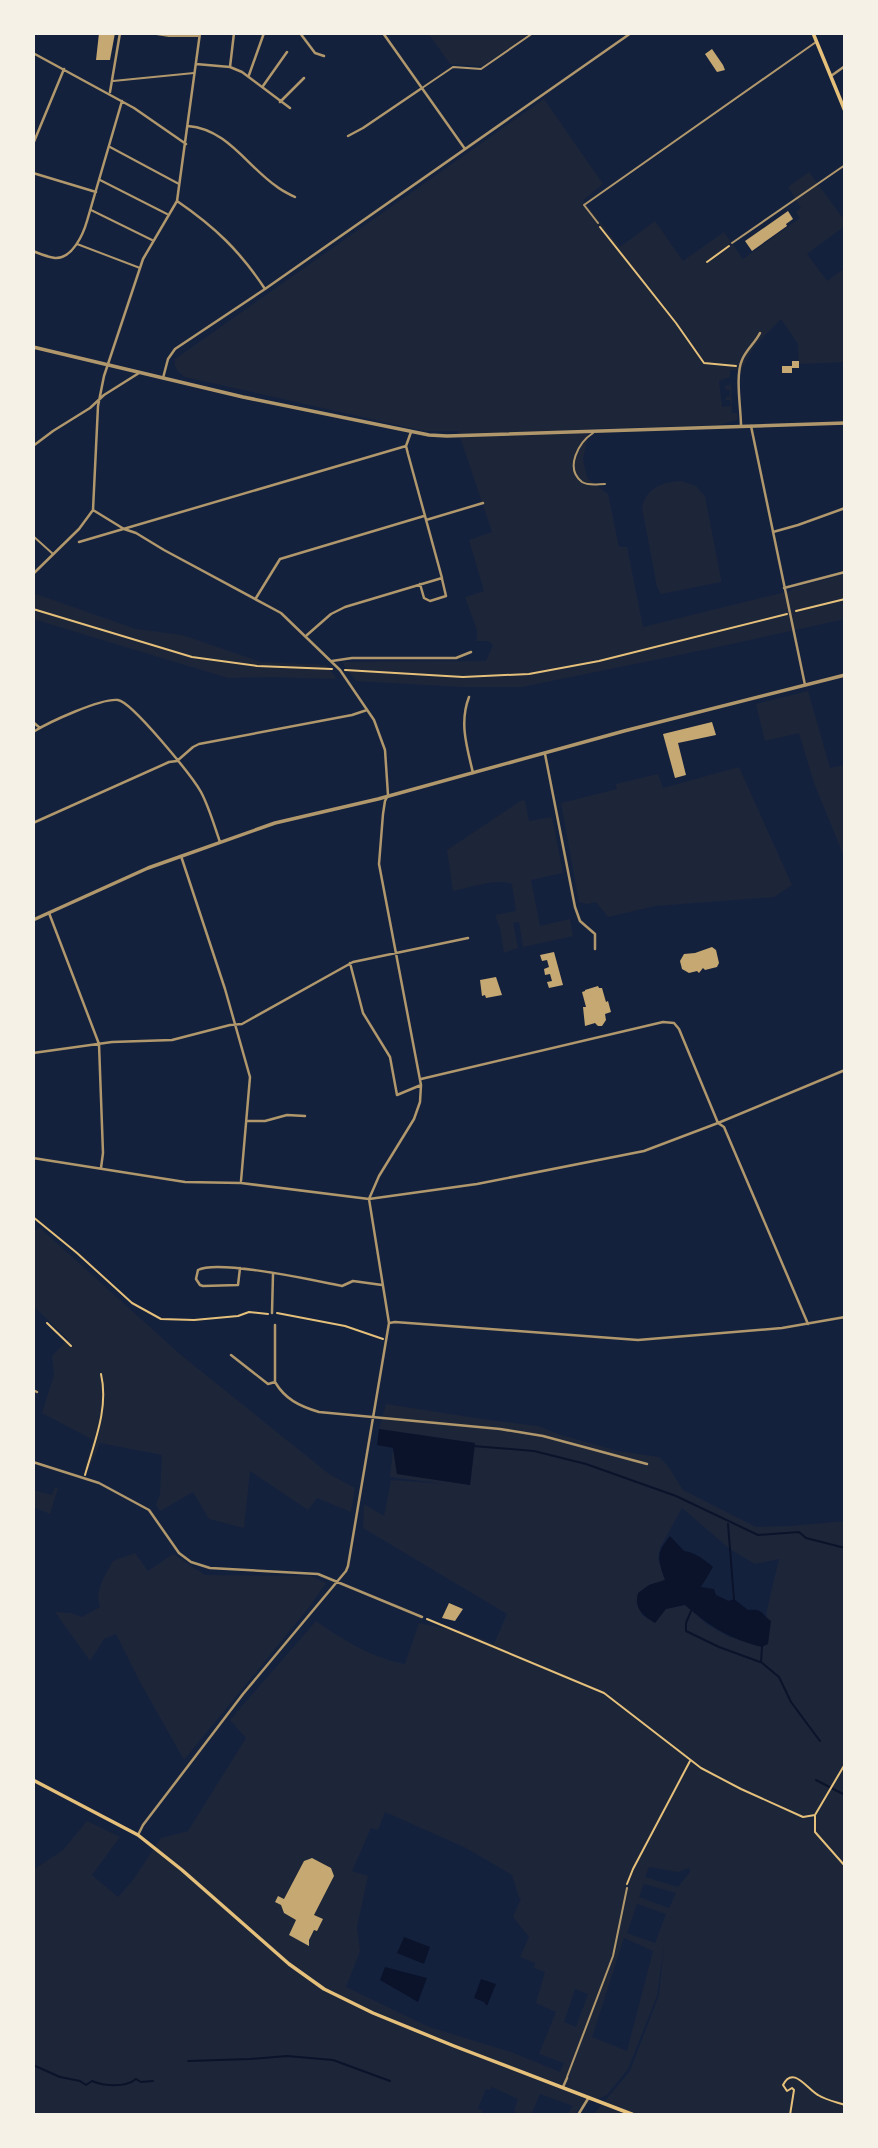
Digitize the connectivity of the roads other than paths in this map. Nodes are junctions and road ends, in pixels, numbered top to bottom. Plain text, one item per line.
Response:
1 (120, 33) edge
2 (150, 33) edge
3 (234, 33) edge
4 (264, 33) edge
5 (300, 33) edge
6 (383, 33) edge
7 (533, 33) edge
8 (631, 33) edge
9 (813, 33) edge
10 (200, 35) edge
11 (816, 41) junction
12 (287, 52) dead end
13 (33, 53) edge
14 (324, 56) dead end
15 (196, 64) junction
16 (845, 66) edge
17 (230, 67) junction
18 (64, 69) junction
19 (195, 73) junction
20 (249, 75) junction
21 (831, 76) junction
22 (304, 78) dead end
23 (113, 81) junction
24 (262, 86) junction
25 (422, 88) junction
26 (109, 93) junction
27 (122, 101) junction
28 (280, 102) junction
29 (290, 108) dead end
30 (845, 111) edge
31 (188, 126) junction
32 (348, 136) dead end
33 (33, 144) edge
34 (186, 144) junction
35 (109, 146) junction
36 (465, 149) junction
37 (845, 165) edge
38 (33, 173) edge
39 (99, 179) junction
40 (180, 184) junction
41 (96, 192) junction
42 (295, 197) dead end
43 (177, 201) junction
44 (90, 210) junction
45 (169, 215) junction
46 (597, 223) road end
47 (154, 241) junction
48 (732, 243) road end
49 (76, 244) junction
50 (33, 251) edge
51 (140, 268) junction
52 (265, 289) junction
53 (761, 333) dead end
54 (33, 347) edge
55 (108, 367) junction
56 (139, 373) junction
57 (163, 378) junction
58 (99, 400) junction
59 (845, 423) edge
60 (741, 426) junction
61 (751, 426) junction
62 (597, 431) junction
63 (411, 432) junction
64 (33, 446) edge
65 (406, 446) junction
66 (605, 484) dead end
67 (483, 503) dead end
68 (845, 508) edge
69 (93, 510) junction
70 (424, 518) junction
71 (124, 529) junction
72 (773, 532) junction
73 (33, 536) edge
74 (79, 542) dead end
75 (53, 554) junction
76 (845, 572) edge
77 (33, 573) edge
78 (442, 578) junction
79 (420, 584) junction
80 (784, 588) junction
81 (256, 598) junction
82 (306, 636) junction
83 (471, 652) dead end
84 (332, 661) junction
85 (845, 676) edge
86 (805, 685) junction
87 (469, 697) dead end
88 (367, 709) junction
89 (33, 722) edge
90 (40, 728) junction
91 (33, 732) edge
92 (545, 754) junction
93 (177, 761) junction
94 (473, 772) junction
95 (388, 795) junction
96 (33, 823) edge
97 (220, 842) junction
98 (181, 856) junction
99 (49, 912) junction
100 (33, 920) edge
101 (468, 938) dead end
102 (595, 949) dead end
103 (395, 952) junction
104 (350, 963) junction
105 (235, 1024) junction
106 (99, 1044) junction
107 (33, 1053) edge
108 (845, 1070) edge
109 (421, 1079) junction
110 (421, 1085) junction
111 (305, 1116) dead end
112 (247, 1121) junction
113 (718, 1123) junction
114 (33, 1158) edge
115 (100, 1168) junction
116 (241, 1182) junction
117 (369, 1199) junction
118 (240, 1268) junction
119 (273, 1274) junction
120 (382, 1286) junction
121 (272, 1313) road end
122 (845, 1317) edge
123 (389, 1323) junction
124 (808, 1324) junction
125 (275, 1325) dead end
126 (231, 1355) dead end
127 (275, 1382) junction
128 (373, 1417) junction
129 (33, 1462) edge
130 (647, 1464) dead end
131 (337, 1581) junction
132 (422, 1617) road end
133 (33, 1780) edge
134 (138, 1835) junction
135 (626, 1888) road end
136 (567, 2078) joint
137 (563, 2087) junction
138 (589, 2097) junction
139 (578, 2115) edge
140 (634, 2115) edge

1 - 23 street
2 - 10 lane
3 - 17 street
4 - 20 street
5 - 14 street
6 - 25 street
7 - 25 lane
8 - 36 street
9 - 11 main road
10 - 15 street
11 - 21 main road
11 - 46 lane
12 - 24 street
13 - 18 street
15 - 17 street
15 - 19 street
16 - 21 street
17 - 20 street
18 - 26 street
18 - 33 street
19 - 23 lane
19 - 31 street
20 - 24 street
21 - 30 main road
22 - 28 street
23 - 26 street
24 - 28 street
25 - 32 street
25 - 36 street
26 - 27 street
27 - 34 street
27 - 35 street
28 - 29 street
31 - 34 street
31 - 42 street
34 - 40 street
35 - 39 street
35 - 40 lane
36 - 52 street
37 - 48 lane
38 - 41 street
39 - 41 street
39 - 45 lane
40 - 43 street
41 - 44 street
43 - 45 street
43 - 52 street
44 - 47 lane
44 - 49 street
45 - 47 street
47 - 51 street
49 - 50 street
49 - 51 lane
51 - 55 street
52 - 57 street
53 - 60 street
54 - 55 street
55 - 56 street
55 - 58 street
56 - 57 street
56 - 58 street
57 - 63 street
58 - 64 street
58 - 69 street
59 - 61 street
60 - 61 street
60 - 62 street
61 - 72 street
62 - 63 street
62 - 66 lane
63 - 65 street
65 - 70 street
65 - 71 street
67 - 70 street
68 - 72 street
69 - 71 street
69 - 75 street
70 - 78 street
70 - 81 street
71 - 74 street
71 - 81 street
72 - 80 street
73 - 75 lane
75 - 77 street
76 - 80 street
78 - 79 street
78 - 79 street
79 - 82 street
80 - 86 street
81 - 82 street
82 - 84 street
83 - 84 street
84 - 88 street
85 - 86 street
86 - 92 street
87 - 94 street
88 - 93 street
88 - 95 street
89 - 90 street
90 - 91 street
90 - 93 street
92 - 94 street
92 - 102 street
93 - 96 street
93 - 97 street
94 - 95 street
95 - 97 street
95 - 103 street
97 - 98 street
98 - 99 street
98 - 105 street
99 - 100 street
99 - 106 street
101 - 103 street
103 - 104 street
103 - 109 street
104 - 105 street
104 - 110 street
105 - 106 street
105 - 112 street
106 - 107 street
106 - 115 street
108 - 113 street
109 - 110 street
109 - 113 street
110 - 117 street
111 - 112 street
112 - 116 street
113 - 117 street
113 - 124 street
114 - 115 street
115 - 116 street
116 - 117 street
117 - 120 street
118 - 118 street
118 - 119 street
119 - 120 street
119 - 121 street
120 - 123 street
122 - 124 street
123 - 124 street
123 - 128 street
125 - 127 street
126 - 127 street
127 - 128 street
128 - 130 street
128 - 131 street
129 - 131 street
131 - 132 street
131 - 134 street
133 - 134 main road
134 - 137 main road
135 - 136 lane
136 - 137 street
137 - 138 main road
138 - 139 street
138 - 140 main road

